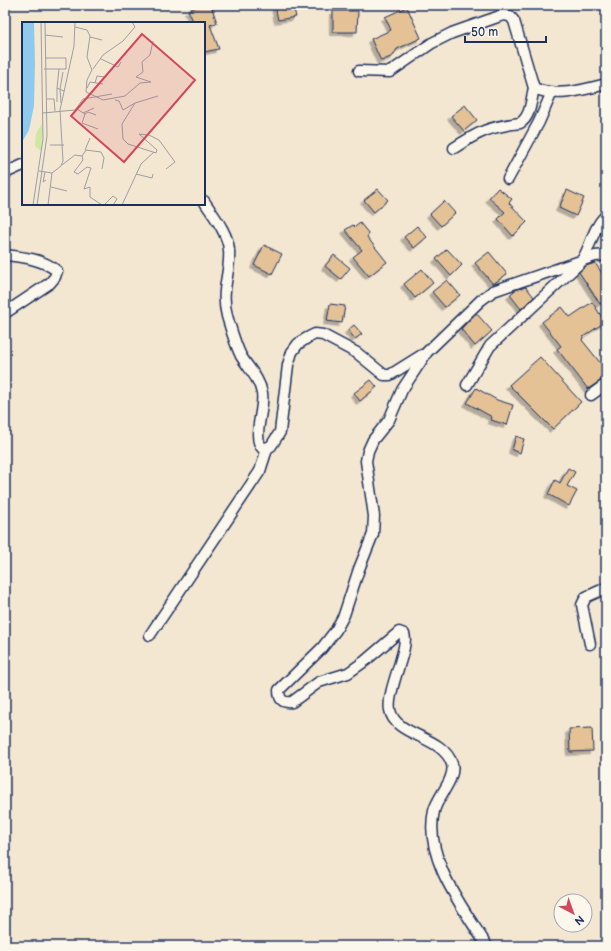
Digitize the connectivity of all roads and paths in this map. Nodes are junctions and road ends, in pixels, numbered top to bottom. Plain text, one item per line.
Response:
1 (359, 71) dead end
2 (606, 84) edge
3 (534, 88) junction
4 (552, 92) junction
5 (454, 148) dead end
6 (22, 165) edge
7 (5, 173) edge
8 (508, 179) dead end
9 (205, 203) edge
10 (606, 215) edge
11 (5, 255) edge
12 (606, 255) edge
13 (581, 262) junction
14 (5, 313) edge
15 (427, 352) junction
16 (606, 384) edge
17 (467, 385) dead end
18 (591, 395) dead end
19 (267, 449) junction
20 (606, 588) edge
21 (150, 635) dead end
22 (590, 644) dead end
23 (487, 946) edge

1 - 3 street
2 - 4 street
3 - 4 street
3 - 5 street
4 - 8 street
6 - 7 street
9 - 19 street
10 - 13 street
11 - 14 street
12 - 13 street
13 - 15 street
13 - 17 street
15 - 19 street
15 - 23 street
16 - 18 street
19 - 21 street
20 - 22 street

